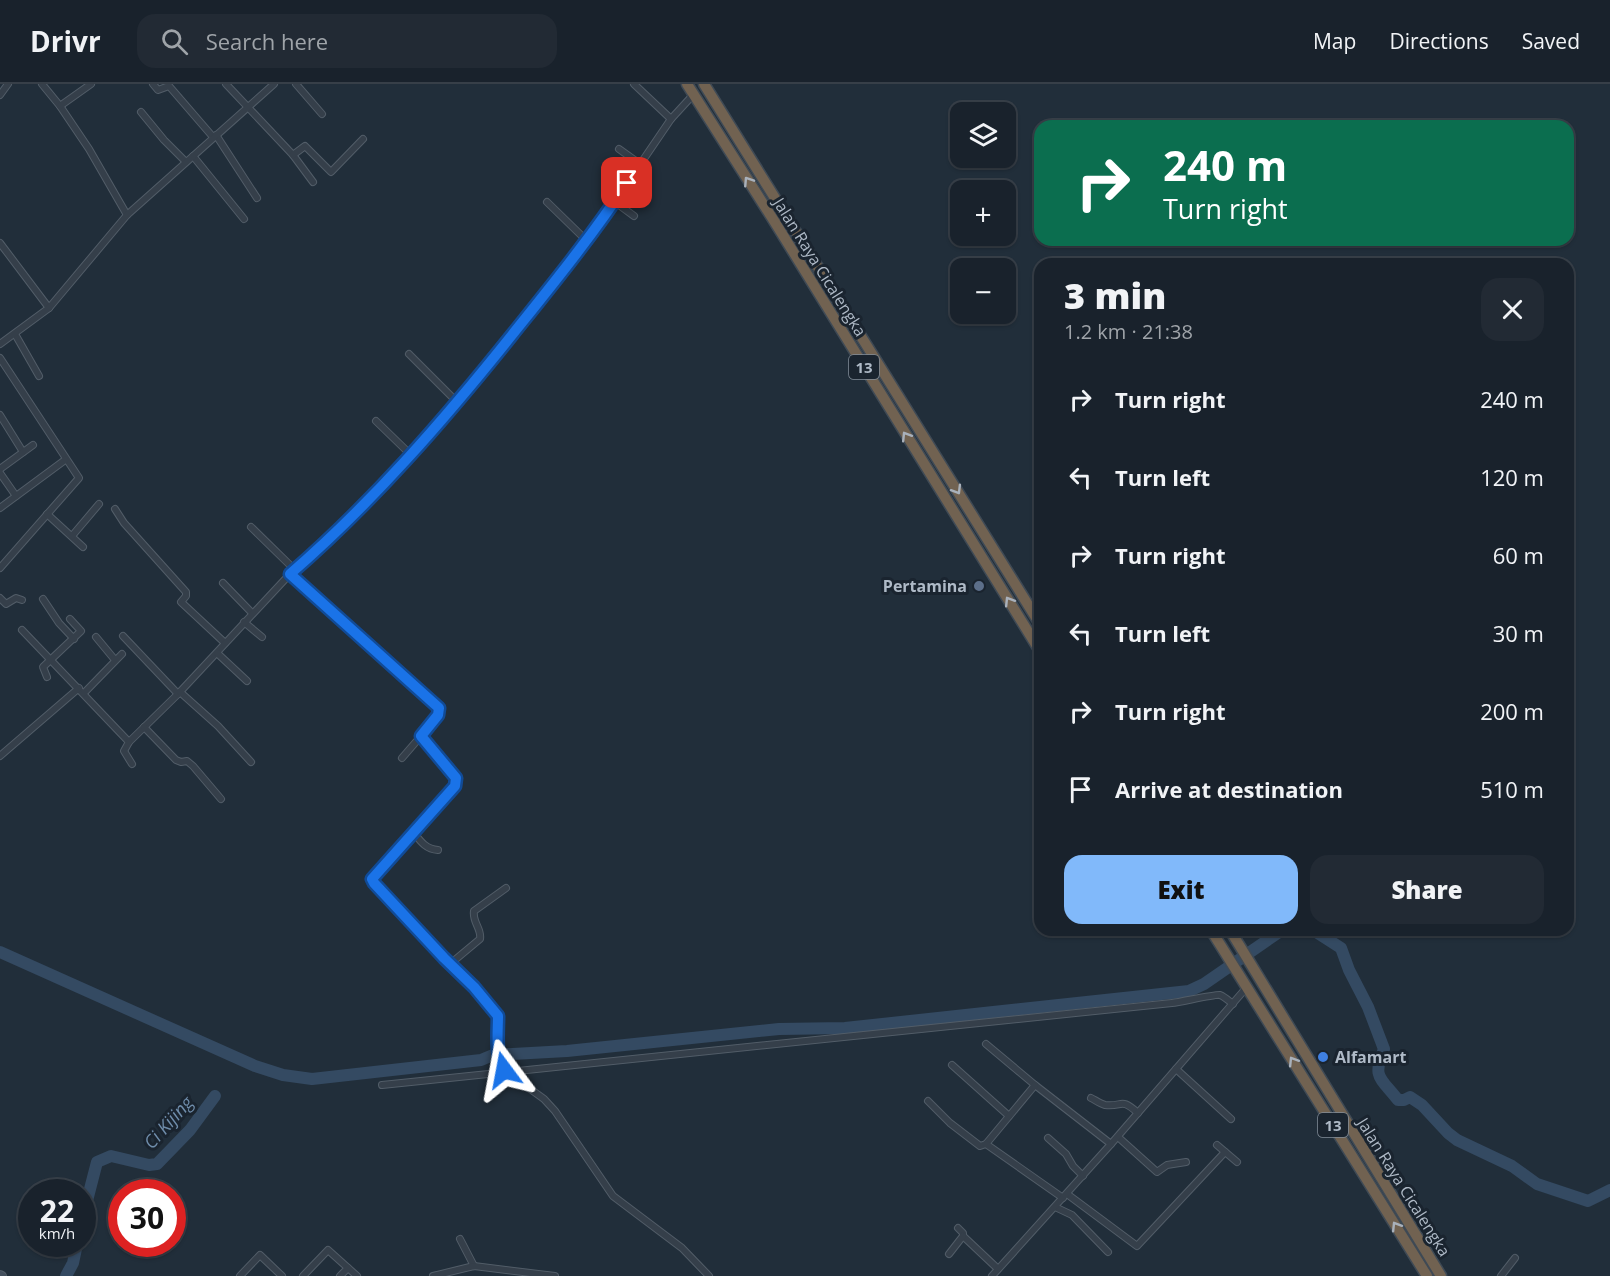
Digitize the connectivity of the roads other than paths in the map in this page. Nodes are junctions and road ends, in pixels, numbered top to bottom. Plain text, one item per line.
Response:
1 (8, 84) edge
2 (42, 84) edge
3 (92, 84) edge
4 (153, 84) edge
5 (226, 84) edge
6 (274, 84) edge
7 (296, 84) edge
8 (634, 84) edge
9 (687, 84) edge
10 (704, 84) edge
11 (0, 95) edge
12 (693, 95) junction
13 (60, 106) junction
14 (247, 107) junction
15 (141, 112) dead end
16 (322, 114) dead end
17 (671, 119) junction
18 (214, 136) junction
19 (363, 139) dead end
20 (619, 149) dead end
21 (293, 155) junction
22 (193, 156) junction
23 (186, 162) junction
24 (640, 164) junction
25 (313, 182) dead end
26 (258, 198) dead end
27 (547, 202) dead end
28 (615, 202) junction
29 (127, 215) junction
30 (634, 216) dead end
31 (244, 219) dead end
32 (587, 241) junction
33 (0, 243) edge
34 (49, 308) junction
35 (15, 334) junction
36 (0, 344) edge
37 (409, 354) dead end
38 (0, 358) edge
39 (39, 376) dead end
40 (458, 403) junction
41 (0, 415) edge
42 (376, 421) dead end
43 (33, 445) dead end
44 (23, 452) junction
45 (410, 454) junction
46 (65, 460) junction
47 (0, 471) edge
48 (16, 496) junction
49 (99, 504) dead end
50 (0, 508) edge
51 (115, 509) dead end
52 (47, 514) junction
53 (251, 527) dead end
54 (72, 536) junction
55 (83, 547) dead end
56 (0, 568) edge
57 (292, 572) junction
58 (223, 583) dead end
59 (0, 598) edge
60 (43, 599) dead end
61 (22, 600) dead end
62 (252, 613) junction
63 (1034, 614) edge
64 (70, 619) dead end
65 (244, 622) junction
66 (22, 630) dead end
67 (123, 636) dead end
68 (96, 637) dead end
69 (262, 637) dead end
70 (74, 639) junction
71 (1034, 641) edge
72 (225, 643) junction
73 (217, 653) junction
74 (123, 654) dead end
75 (51, 659) junction
76 (115, 660) junction
77 (47, 677) dead end
78 (247, 681) dead end
79 (82, 691) junction
80 (179, 693) junction
81 (144, 727) junction
82 (421, 736) junction
83 (129, 742) junction
84 (0, 756) edge
85 (402, 758) dead end
86 (251, 762) dead end
87 (132, 764) dead end
88 (221, 799) dead end
89 (414, 833) junction
90 (438, 850) dead end
91 (506, 888) dead end
92 (1215, 936) edge
93 (1233, 936) edge
94 (450, 964) junction
95 (1247, 987) junction
96 (1233, 1004) junction
97 (986, 1044) dead end
98 (952, 1065) dead end
99 (504, 1069) junction
100 (1176, 1069) junction
101 (382, 1085) dead end
102 (1035, 1085) junction
103 (1091, 1098) dead end
104 (928, 1101) dead end
105 (1138, 1113) junction
106 (1009, 1116) junction
107 (1231, 1119) dead end
108 (1118, 1137) junction
109 (1048, 1138) dead end
110 (986, 1144) junction
111 (1111, 1144) junction
112 (1217, 1145) dead end
113 (1225, 1152) junction
114 (1186, 1162) dead end
115 (1237, 1162) dead end
116 (1083, 1176) junction
117 (1065, 1196) junction
118 (1055, 1208) junction
119 (958, 1228) dead end
120 (963, 1236) junction
121 (460, 1239) dead end
122 (1108, 1252) dead end
123 (949, 1254) dead end
124 (1515, 1258) dead end
125 (474, 1266) junction
126 (348, 1268) junction
127 (998, 1269) junction
128 (240, 1276) edge
129 (282, 1276) edge
130 (303, 1276) edge
131 (340, 1276) edge
132 (357, 1276) edge
133 (433, 1276) edge
134 (555, 1276) edge
135 (709, 1276) edge
136 (992, 1276) edge
137 (1427, 1276) edge
138 (1441, 1276) edge
139 (1501, 1276) edge

1 - 11 street
2 - 13 street
3 - 13 street
4 - 18 street
5 - 14 street
6 - 14 street
7 - 16 street
8 - 17 street
9 - 12 highway, Jalan Raya Cicalengka / 13
10 -> 63 highway, Jalan Raya Cicalengka / 13
12 - 17 street
71 -> 12 highway, Jalan Raya Cicalengka / 13
13 - 29 street
14 - 18 street
14 - 21 street
15 - 23 street
17 - 24 street
18 - 22 street
18 - 26 street
19 - 21 street
20 - 24 street
21 - 25 street
22 - 23 street
22 - 31 street
23 - 29 street
24 - 28 street
27 - 32 street
28 - 30 street
28 - 32 street
29 - 34 street
32 - 40 street
33 - 34 street
34 - 35 street
35 - 36 street
35 - 39 street
37 - 40 street
38 - 46 street
40 - 45 street
41 - 44 street
42 - 45 street
43 - 44 street
44 - 47 street
45 - 57 street
46 - 48 street
46 - 52 street
47 - 48 street
48 - 50 street
49 - 54 street
51 - 72 street
52 - 54 street
52 - 56 street
53 - 57 street
54 - 55 street
57 - 62 street
57 - 82 street
58 - 62 street
59 - 61 street
60 - 70 street
62 - 65 street
64 - 70 street
65 - 69 street
65 - 72 street
66 - 75 street
67 - 80 street
68 - 76 street
70 - 75 street
72 - 73 street
73 - 78 street
73 - 80 street
74 - 76 street
75 - 77 street
75 - 79 street
76 - 79 street
79 - 83 street
79 - 84 street
80 - 81 street
80 - 86 street
81 - 83 street
81 - 88 street
82 - 85 street
82 - 89 street
83 - 87 street
89 - 90 street
89 - 94 street
91 - 94 street
92 - 95 highway, Jalan Raya Cicalengka / 13
93 - 138 highway, Jalan Raya Cicalengka / 13
94 - 99 street
95 - 96 street
137 -> 95 highway, Jalan Raya Cicalengka / 13
96 - 99 street
96 - 100 street
97 - 102 street
98 - 106 street
99 - 101 street
99 - 135 street
100 - 105 street
100 - 107 street
102 - 106 street
102 - 111 street
103 - 105 street
104 - 110 street
105 - 108 street
106 - 110 street
108 - 111 street
108 - 114 street
109 - 116 street
110 - 117 street
111 - 116 street
112 - 113 street
113 - 115 street
113 - 117 street
116 - 117 street
117 - 118 street
118 - 122 street
118 - 127 street
119 - 120 street
120 - 123 street
120 - 127 street
121 - 125 street
124 - 139 street
125 - 133 street
125 - 134 street
126 - 130 street
126 - 131 street
126 - 132 street
127 - 136 street
128 - 129 street

